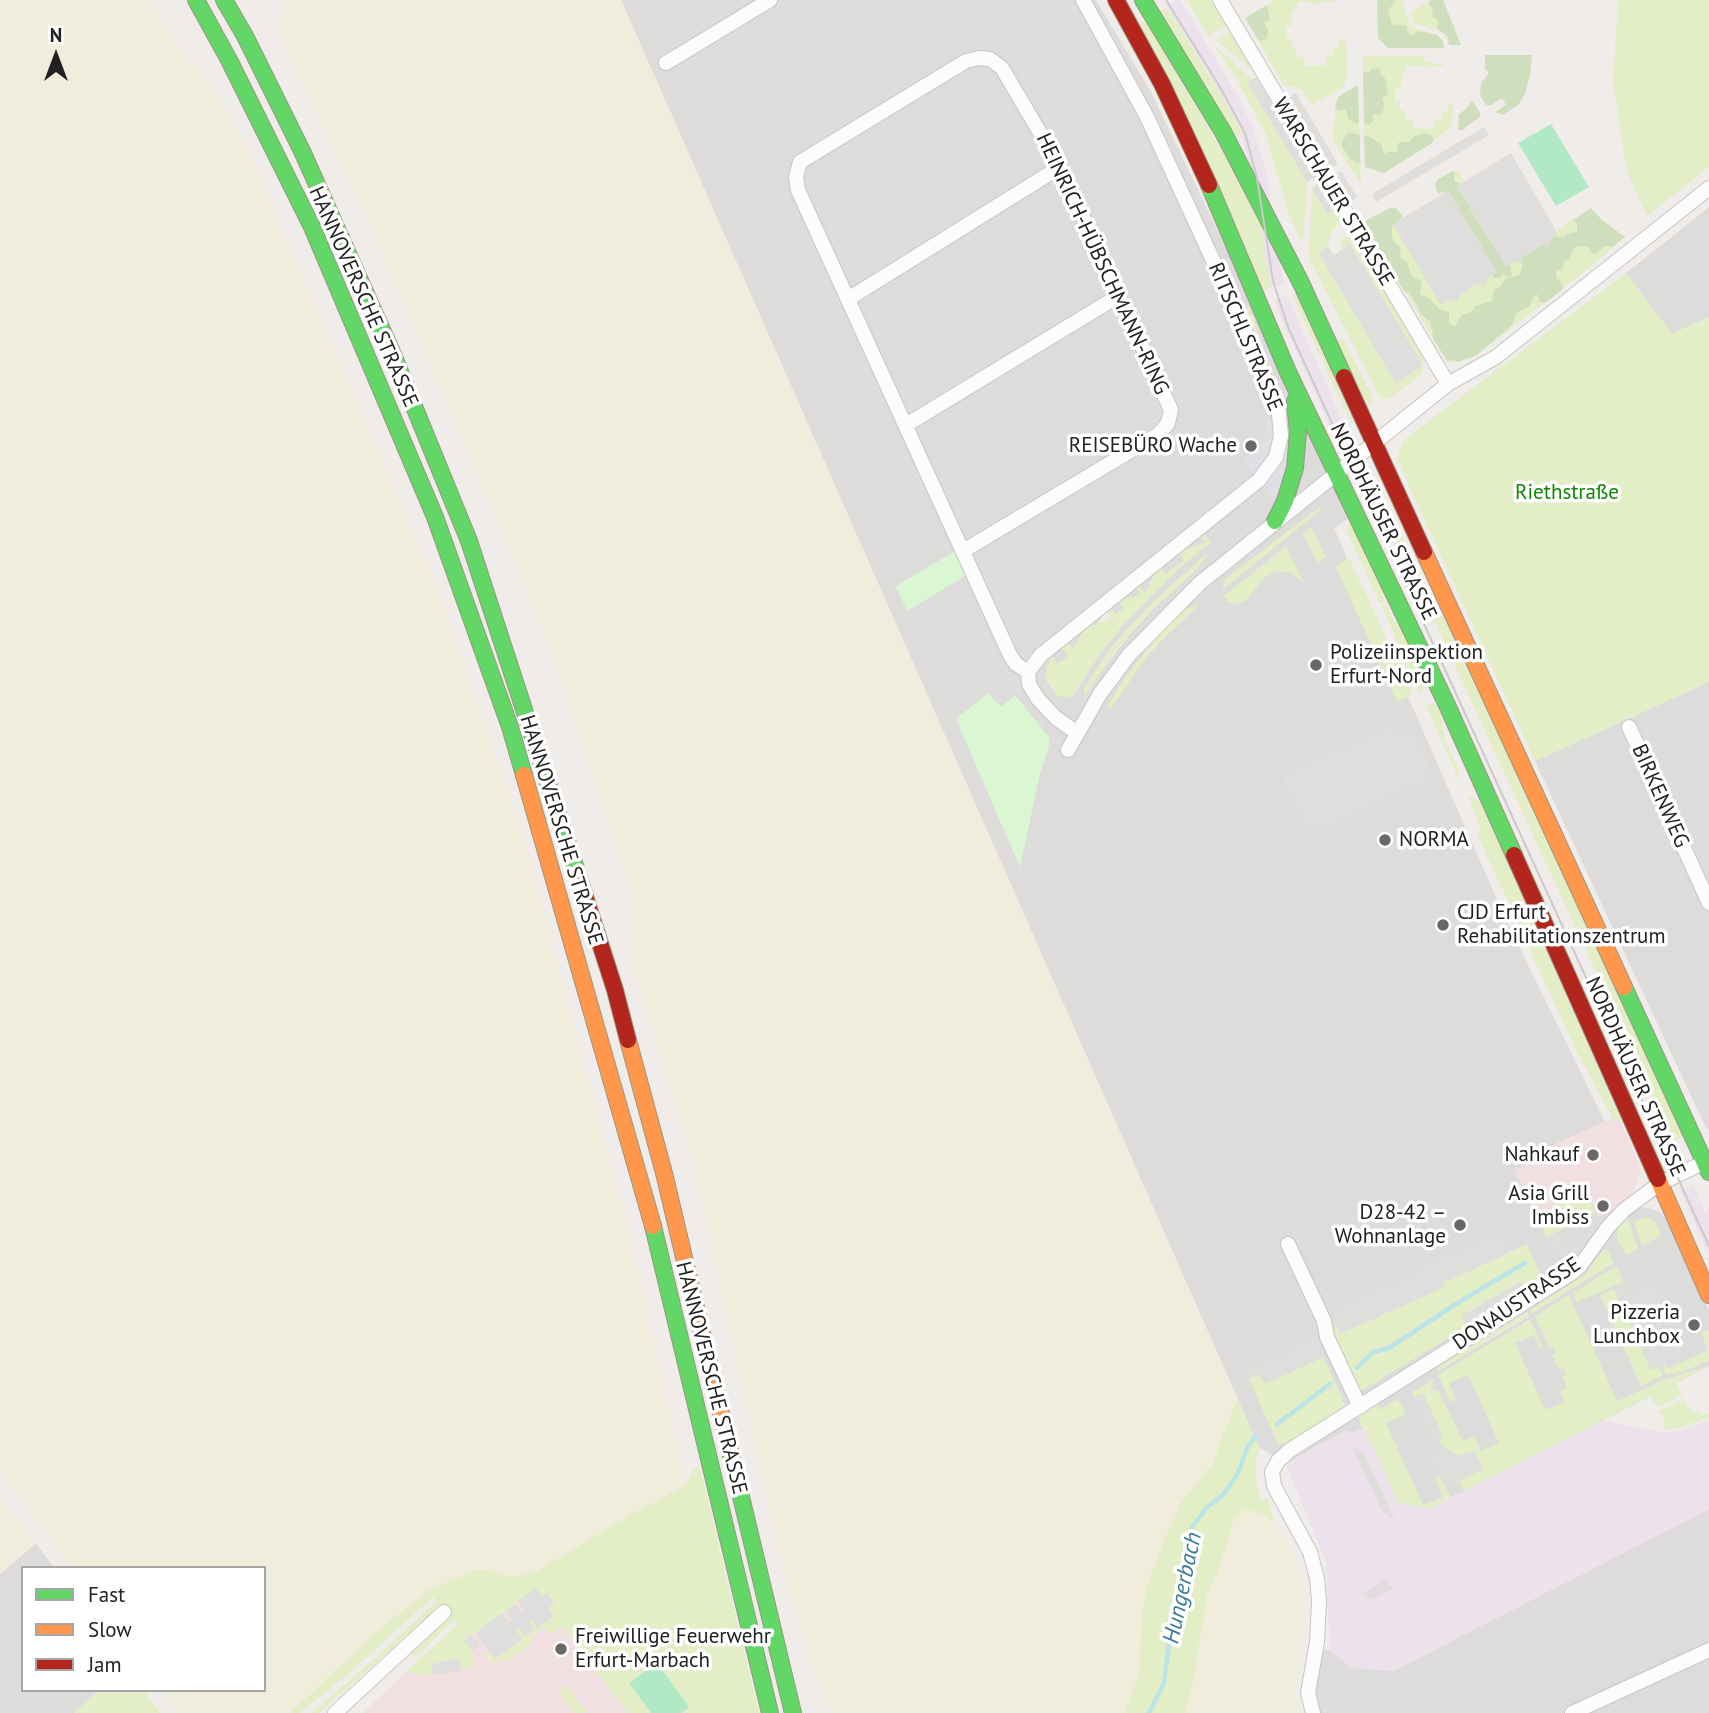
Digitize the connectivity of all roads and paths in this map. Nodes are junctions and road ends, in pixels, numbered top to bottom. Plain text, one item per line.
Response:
1 (196, 0) edge
2 (224, 0) edge
3 (770, 0) edge
4 (1083, 0) edge
5 (1116, 0) edge
6 (1143, 0) edge
7 (1220, 0) edge
8 (747, 6) edge
9 (666, 63) dead end
10 (1060, 167) junction
11 (1709, 188) edge
12 (1120, 295) junction
13 (848, 299) junction
14 (1288, 372) junction
15 (1448, 384) junction
16 (906, 425) junction
17 (1374, 443) junction
18 (1336, 475) junction
19 (1275, 521) junction
20 (963, 551) junction
21 (1028, 672) junction
22 (1629, 727) dead end
23 (1077, 733) junction
24 (1068, 750) dead end
25 (1709, 903) edge
26 (1708, 1165) edge
27 (1659, 1184) junction
28 (1288, 1244) dead end
29 (1709, 1295) edge
30 (1360, 1406) junction
31 (444, 1612) dead end
32 (1709, 1650) edge
33 (335, 1713) edge
34 (770, 1713) edge
35 (793, 1713) edge
36 (1312, 1713) edge
37 (1572, 1713) edge

1 - 34 main road, HANNOVERSCHE STRASSE
2 - 35 main road, HANNOVERSCHE STRASSE
3 - 8 street
4 - 21 street, RITSCHLSTRASSE
5 - 14 main road, NORDHÄUSER STRASSE
6 - 17 main road, NORDHÄUSER STRASSE
7 - 15 street, WARSCHAUER STRASSE
8 - 9 street
10 - 12 street, HEINRICH-HÜBSCHMANN-RING
10 - 13 street
10 - 13 street, HEINRICH-HÜBSCHMANN-RING
11 - 15 street
12 - 16 street
12 - 20 street, HEINRICH-HÜBSCHMANN-RING
13 - 16 street, HEINRICH-HÜBSCHMANN-RING
14 - 18 main road, NORDHÄUSER STRASSE
14 - 19 main road
15 - 17 street
16 - 20 street, HEINRICH-HÜBSCHMANN-RING
17 - 18 street
17 - 26 main road, NORDHÄUSER STRASSE
18 - 19 street
18 - 27 main road, NORDHÄUSER STRASSE
19 - 23 street
20 - 21 street, HEINRICH-HÜBSCHMANN-RING
21 - 23 street, HEINRICH-HÜBSCHMANN-RING
22 - 25 street, BIRKENWEG
23 - 24 street
26 - 27 street, DONAUSTRASSE
27 - 29 main road, NORDHÄUSER STRASSE
27 - 30 street, DONAUSTRASSE
28 - 30 street
30 - 36 street, DONAUSTRASSE
31 - 33 street
32 - 37 street

